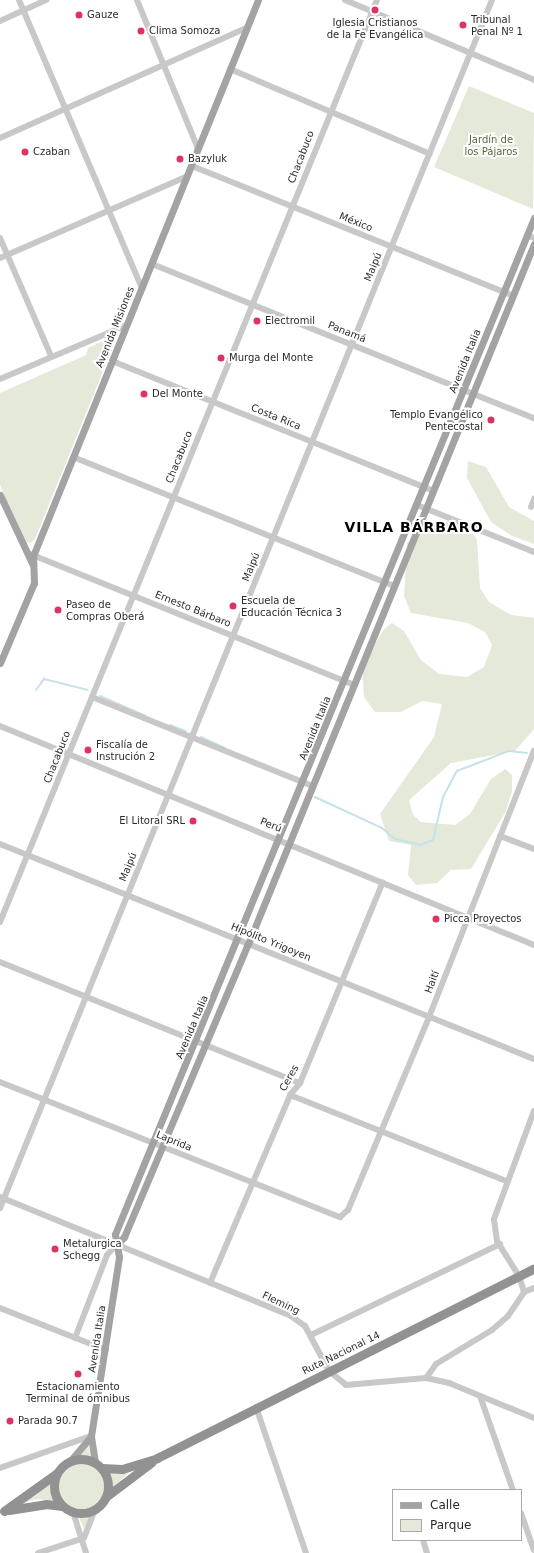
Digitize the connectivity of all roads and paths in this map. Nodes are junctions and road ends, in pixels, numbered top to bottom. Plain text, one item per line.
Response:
1 (19, 0) edge
2 (46, 0) edge
3 (137, 0) edge
4 (258, 0) edge
5 (345, 0) edge
6 (377, 0) edge
7 (492, 0) edge
8 (24, 10) junction
9 (372, 12) junction
10 (0, 21) edge
11 (246, 28) junction
12 (470, 54) junction
13 (166, 66) junction
14 (230, 70) junction
15 (534, 80) edge
16 (63, 110) junction
17 (330, 112) junction
18 (0, 138) edge
19 (198, 149) junction
20 (430, 154) junction
21 (192, 166) junction
22 (188, 176) junction
23 (292, 207) junction
24 (107, 212) junction
25 (534, 218) edge
26 (531, 236) edge
27 (0, 238) edge
28 (534, 244) edge
29 (392, 247) junction
30 (7, 255) junction
31 (0, 258) edge
32 (152, 264) junction
33 (142, 289) junction
34 (504, 292) junction
35 (513, 296) junction
36 (252, 305) junction
37 (127, 325) junction
38 (352, 345) junction
39 (51, 356) junction
40 (112, 361) junction
41 (0, 378) edge
42 (464, 390) junction
43 (473, 394) junction
44 (212, 402) junction
45 (534, 418) edge
46 (312, 442) junction
47 (73, 457) junction
48 (424, 487) junction
49 (433, 491) junction
50 (0, 496) edge
51 (174, 497) junction
52 (534, 500) edge
53 (417, 505) junction
54 (531, 507) dead end
55 (426, 509) junction
56 (273, 538) junction
57 (25, 552) junction
58 (534, 552) edge
59 (33, 556) junction
60 (33, 566) junction
61 (385, 582) junction
62 (394, 586) junction
63 (133, 596) junction
64 (233, 636) junction
65 (0, 663) edge
66 (345, 682) junction
67 (354, 685) junction
68 (92, 697) junction
69 (0, 726) edge
70 (192, 738) junction
71 (534, 751) edge
72 (69, 754) junction
73 (303, 783) junction
74 (312, 786) junction
75 (168, 794) junction
76 (500, 836) junction
77 (280, 840) junction
78 (0, 844) edge
79 (289, 844) junction
80 (534, 849) edge
81 (27, 855) junction
82 (383, 882) junction
83 (127, 895) junction
84 (468, 916) junction
85 (0, 922) edge
86 (239, 940) junction
87 (248, 944) junction
88 (534, 945) edge
89 (0, 962) edge
90 (342, 982) junction
91 (86, 997) junction
92 (429, 1017) junction
93 (196, 1042) junction
94 (205, 1045) junction
95 (534, 1059) edge
96 (0, 1082) edge
97 (300, 1083) junction
98 (290, 1095) junction
99 (44, 1100) junction
100 (534, 1111) edge
101 (381, 1130) junction
102 (154, 1144) junction
103 (163, 1148) junction
104 (506, 1181) junction
105 (252, 1184) junction
106 (2, 1198) edge
107 (0, 1208) edge
108 (340, 1217) joint
109 (117, 1244) junction
110 (500, 1244) junction
111 (534, 1268) edge
112 (519, 1276) junction
113 (210, 1283) junction
114 (534, 1288) edge
115 (524, 1292) junction
116 (0, 1308) edge
117 (312, 1335) junction
118 (75, 1338) junction
119 (106, 1350) junction
120 (329, 1371) junction
121 (426, 1378) junction
122 (480, 1396) junction
123 (256, 1407) junction
124 (534, 1418) edge
125 (91, 1436) junction
126 (157, 1458) junction
127 (71, 1460) junction
128 (95, 1462) junction
129 (0, 1468) edge
130 (102, 1468) junction
131 (57, 1473) junction
132 (513, 1489) edge
133 (107, 1496) junction
134 (62, 1506) junction
135 (95, 1510) junction
136 (2, 1512) edge
137 (73, 1512) junction
138 (522, 1516) edge
139 (84, 1538) junction
140 (423, 1541) edge
141 (534, 1550) edge
142 (38, 1553) edge
143 (86, 1553) edge
144 (306, 1553) edge
145 (427, 1553) edge

1 - 8 street
2 - 8 street
3 - 13 street
4 - 11 main road, Avenida Misiones
5 - 9 street
6 - 9 street, Chacabuco
7 - 12 street, Maipú
8 - 10 street
8 - 16 street
9 - 12 street
9 - 17 street, Chacabuco
11 - 13 street
11 - 14 main road, Avenida Misiones
12 - 15 street
12 - 20 street, Maipú
13 - 16 street
13 - 19 street
14 - 17 street
14 - 19 main road, Avenida Misiones
16 - 18 street
16 - 24 street
17 - 20 street
17 - 23 street, Chacabuco
19 - 21 main road, Avenida Misiones
20 - 29 street, Maipú
21 - 22 main road, Avenida Misiones
21 - 23 street, México
22 - 24 street
22 - 32 main road, Avenida Misiones
23 - 29 street, México
23 - 36 street, Chacabuco
24 - 30 street
24 - 33 street
25 - 26 main road, Avenida Italia
26 - 34 main road, Avenida Italia
27 - 30 street
28 - 35 main road, Avenida Italia
29 - 34 street, México
29 - 38 street, Maipú
30 - 31 street
30 - 39 street
32 - 33 main road, Avenida Misiones
32 - 36 street, Panamá
33 - 37 main road, Avenida Misiones
34 - 35 street, México
34 - 42 main road, Avenida Italia
35 - 43 main road, Avenida Italia
36 - 38 street, Panamá
36 - 44 street, Chacabuco
37 - 39 street
37 - 40 main road, Avenida Misiones
38 - 42 street, Panamá
38 - 46 street, Maipú
39 - 41 street
40 - 44 street, Costa Rica
40 - 47 main road, Avenida Misiones
42 - 43 street, Panamá
42 - 48 main road, Avenida Italia
43 - 45 street, Panamá
43 - 49 main road, Avenida Italia
44 - 46 street, Costa Rica
44 - 51 street, Chacabuco
46 - 48 street, Costa Rica
46 - 56 street, Maipú
47 - 51 street
47 - 59 main road, Avenida Misiones
48 - 49 street, Costa Rica
48 - 53 main road, Avenida Italia
49 - 55 main road, Avenida Italia
50 - 57 main road
51 - 56 street
51 - 63 street, Chacabuco
52 - 54 street
53 - 55 street
53 - 61 main road, Avenida Italia
55 - 58 street
55 - 62 main road, Avenida Italia
56 - 61 street
56 - 64 street, Maipú
57 - 59 street, Ernesto Bárbaro
57 - 60 main road
59 - 60 main road, Avenida Misiones
59 - 63 street, Ernesto Bárbaro
60 - 65 main road, Avenida Misiones
61 - 62 street
61 - 66 main road, Avenida Italia
62 - 67 main road, Avenida Italia
63 - 64 street, Ernesto Bárbaro
63 - 68 street, Chacabuco
64 - 66 street, Ernesto Bárbaro
64 - 70 street, Maipú
66 - 67 street, Ernesto Bárbaro
66 - 73 main road, Avenida Italia
67 - 74 main road, Avenida Italia
68 - 70 street
68 - 72 street, Chacabuco
69 - 72 street, Perú
70 - 73 street
70 - 75 street, Maipú
71 - 76 street, Haití
72 - 75 street, Perú
72 - 81 street, Chacabuco
73 - 74 street
73 - 77 main road, Avenida Italia
74 - 79 main road, Avenida Italia
75 - 77 street, Perú
75 - 83 street, Maipú
76 - 80 street
76 - 84 street, Haití
77 - 79 street, Perú
77 - 86 main road, Avenida Italia
78 - 81 street, Hipólito Yrigoyen
79 - 82 street, Perú
79 - 87 main road, Avenida Italia
81 - 83 street, Hipólito Yrigoyen
81 - 85 street, Chacabuco
82 - 84 street, Perú
82 - 90 street, Ceres
83 - 86 street, Hipólito Yrigoyen
83 - 91 street, Maipú
84 - 88 street, Perú
84 - 92 street, Haití
86 - 87 street, Hipólito Yrigoyen
86 - 93 main road, Avenida Italia
87 - 90 street, Hipólito Yrigoyen
87 - 94 main road, Avenida Italia
89 - 91 street
90 - 92 street, Hipólito Yrigoyen
90 - 97 street, Ceres
91 - 93 street
91 - 99 street, Maipú
92 - 95 street, Hipólito Yrigoyen
92 - 101 street, Haití
93 - 94 street
93 - 102 main road, Avenida Italia
94 - 97 street
94 - 103 main road, Avenida Italia
96 - 99 street, Laprida
97 - 98 street, Ceres
98 - 101 street
98 - 105 street, Ceres
99 - 102 street, Laprida
99 - 106 street, Maipú
100 - 104 street
101 - 104 street
101 - 108 street, Haití
102 - 103 street, Laprida
102 - 109 main road, Avenida Italia
103 - 105 street, Laprida
103 - 109 main road, Avenida Italia
104 - 110 street
105 - 108 street, Laprida
105 - 113 street, Ceres
106 - 107 street, Maipú
106 - 109 street, Fleming
109 - 113 street, Fleming
109 - 118 street, Avenida Italia
109 - 119 main road, Avenida Italia
110 - 112 street
110 - 117 street
111 - 112 highway, Ruta Nacional 14
112 - 115 street
112 - 120 highway, Ruta Nacional 14
113 - 117 street, Fleming
114 - 115 street
115 - 121 street
116 - 118 street
117 - 120 street, Fleming
118 - 119 street
119 - 125 main road, Avenida Italia
120 - 121 street, Fleming
120 - 123 highway, Ruta Nacional 14
121 - 122 street, Fleming
122 - 124 street, Fleming
122 - 132 street
123 - 126 highway, Ruta Nacional 14
123 - 144 street
125 - 127 main road, Avenida Italia
125 - 128 main road, Avenida Italia
125 - 129 street
126 - 130 highway, Ruta Nacional 14
126 - 133 highway, Ruta Nacional 14
127 - 128 highway
127 - 131 highway
128 - 130 highway
130 - 133 highway
131 - 134 highway
131 - 136 highway
133 - 135 highway, Ruta Nacional 14
134 - 136 highway
134 - 137 highway
135 - 137 highway
135 - 139 street
137 - 139 street
138 - 141 street
139 - 142 street
139 - 143 street
140 - 145 street

